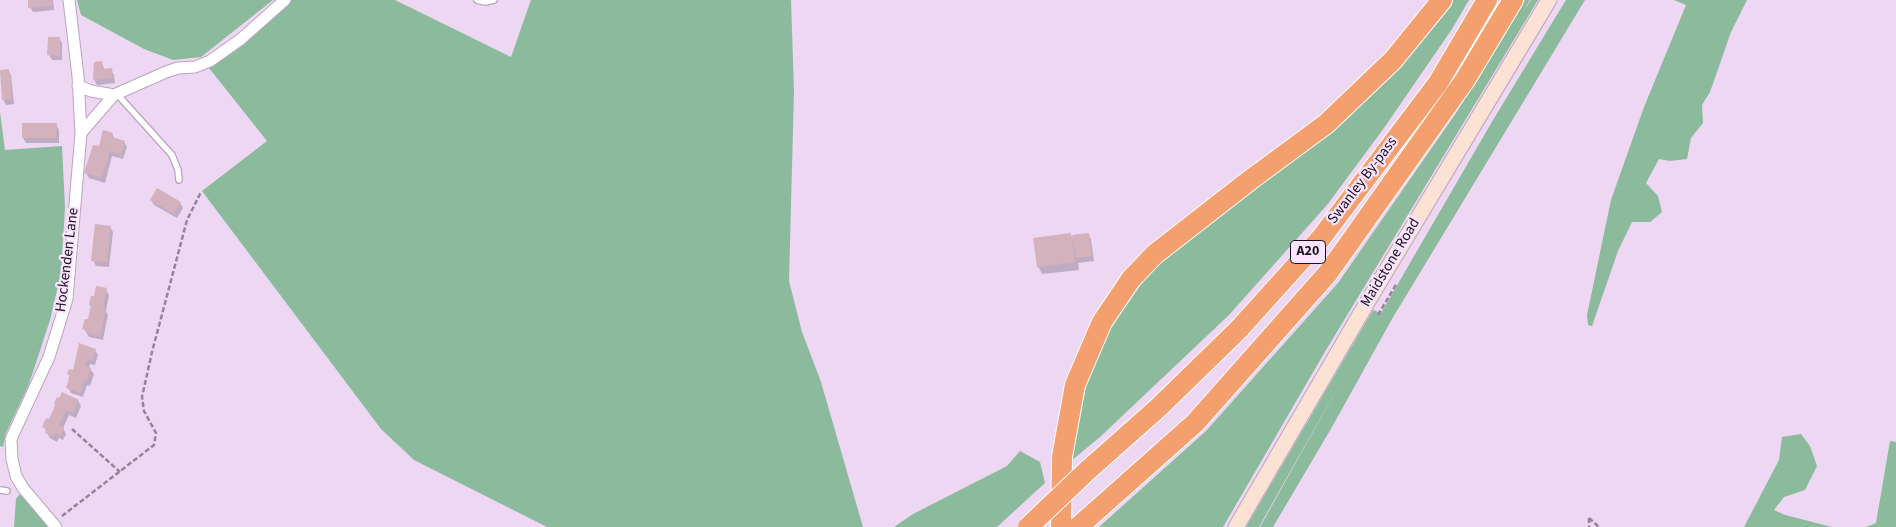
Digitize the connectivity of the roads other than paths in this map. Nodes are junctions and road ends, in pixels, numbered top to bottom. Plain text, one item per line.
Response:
1 (69, 0) edge
2 (285, 0) edge
3 (477, 0) edge
4 (494, 0) edge
5 (1442, 0) edge
6 (1487, 0) edge
7 (1513, 0) edge
8 (1548, 0) edge
9 (78, 86) junction
10 (115, 94) junction
11 (80, 133) junction
12 (178, 180) dead end
13 (0, 490) edge
14 (8, 491) dead end
15 (55, 525) edge
16 (1028, 527) edge
17 (1061, 527) edge
18 (1078, 527) edge
19 (1236, 527) edge

1 - 9 street, Hockenden Lane
2 - 10 street
3 - 4 lane
5 - 17 highway
6 - 16 highway, Swanley By-pass / A20, bridge
7 - 18 highway, Swanley By-pass / A20
8 - 19 main road, Maidstone Road
9 - 10 street
9 - 11 street, Hockenden Lane
10 - 11 street
10 - 12 lane
11 - 15 street, Hockenden Lane
13 - 14 lane

